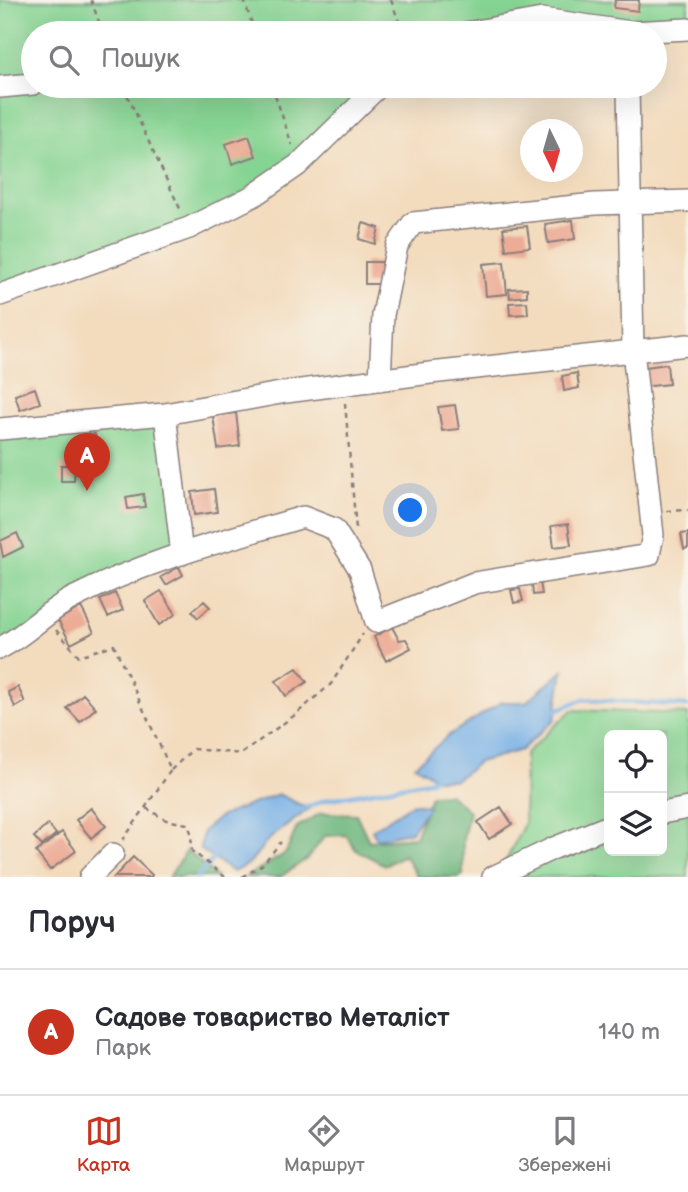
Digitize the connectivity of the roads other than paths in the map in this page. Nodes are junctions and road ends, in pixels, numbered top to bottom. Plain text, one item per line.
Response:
1 (531, 21) edge
2 (548, 21) edge
3 (688, 29) edge
4 (667, 30) edge
5 (21, 85) edge
6 (0, 87) edge
7 (367, 98) edge
8 (628, 98) edge
9 (688, 201) edge
10 (630, 203) junction
11 (0, 295) edge
12 (688, 345) edge
13 (634, 350) junction
14 (380, 380) junction
15 (165, 414) junction
16 (0, 429) edge
17 (182, 554) junction
18 (3, 642) edge
19 (688, 807) edge
20 (667, 812) edge
21 (604, 827) edge
22 (113, 854) road end
23 (90, 877) edge
24 (493, 877) edge

1 - 2 street
3 - 4 street
5 - 6 street
7 - 11 street
8 - 10 street
9 - 10 street
10 - 13 street
10 - 14 street
12 - 13 street
13 - 14 street
13 - 17 street
14 - 15 street
15 - 16 street
15 - 17 street
17 - 18 street
19 - 20 street
21 - 24 street
22 - 23 street

